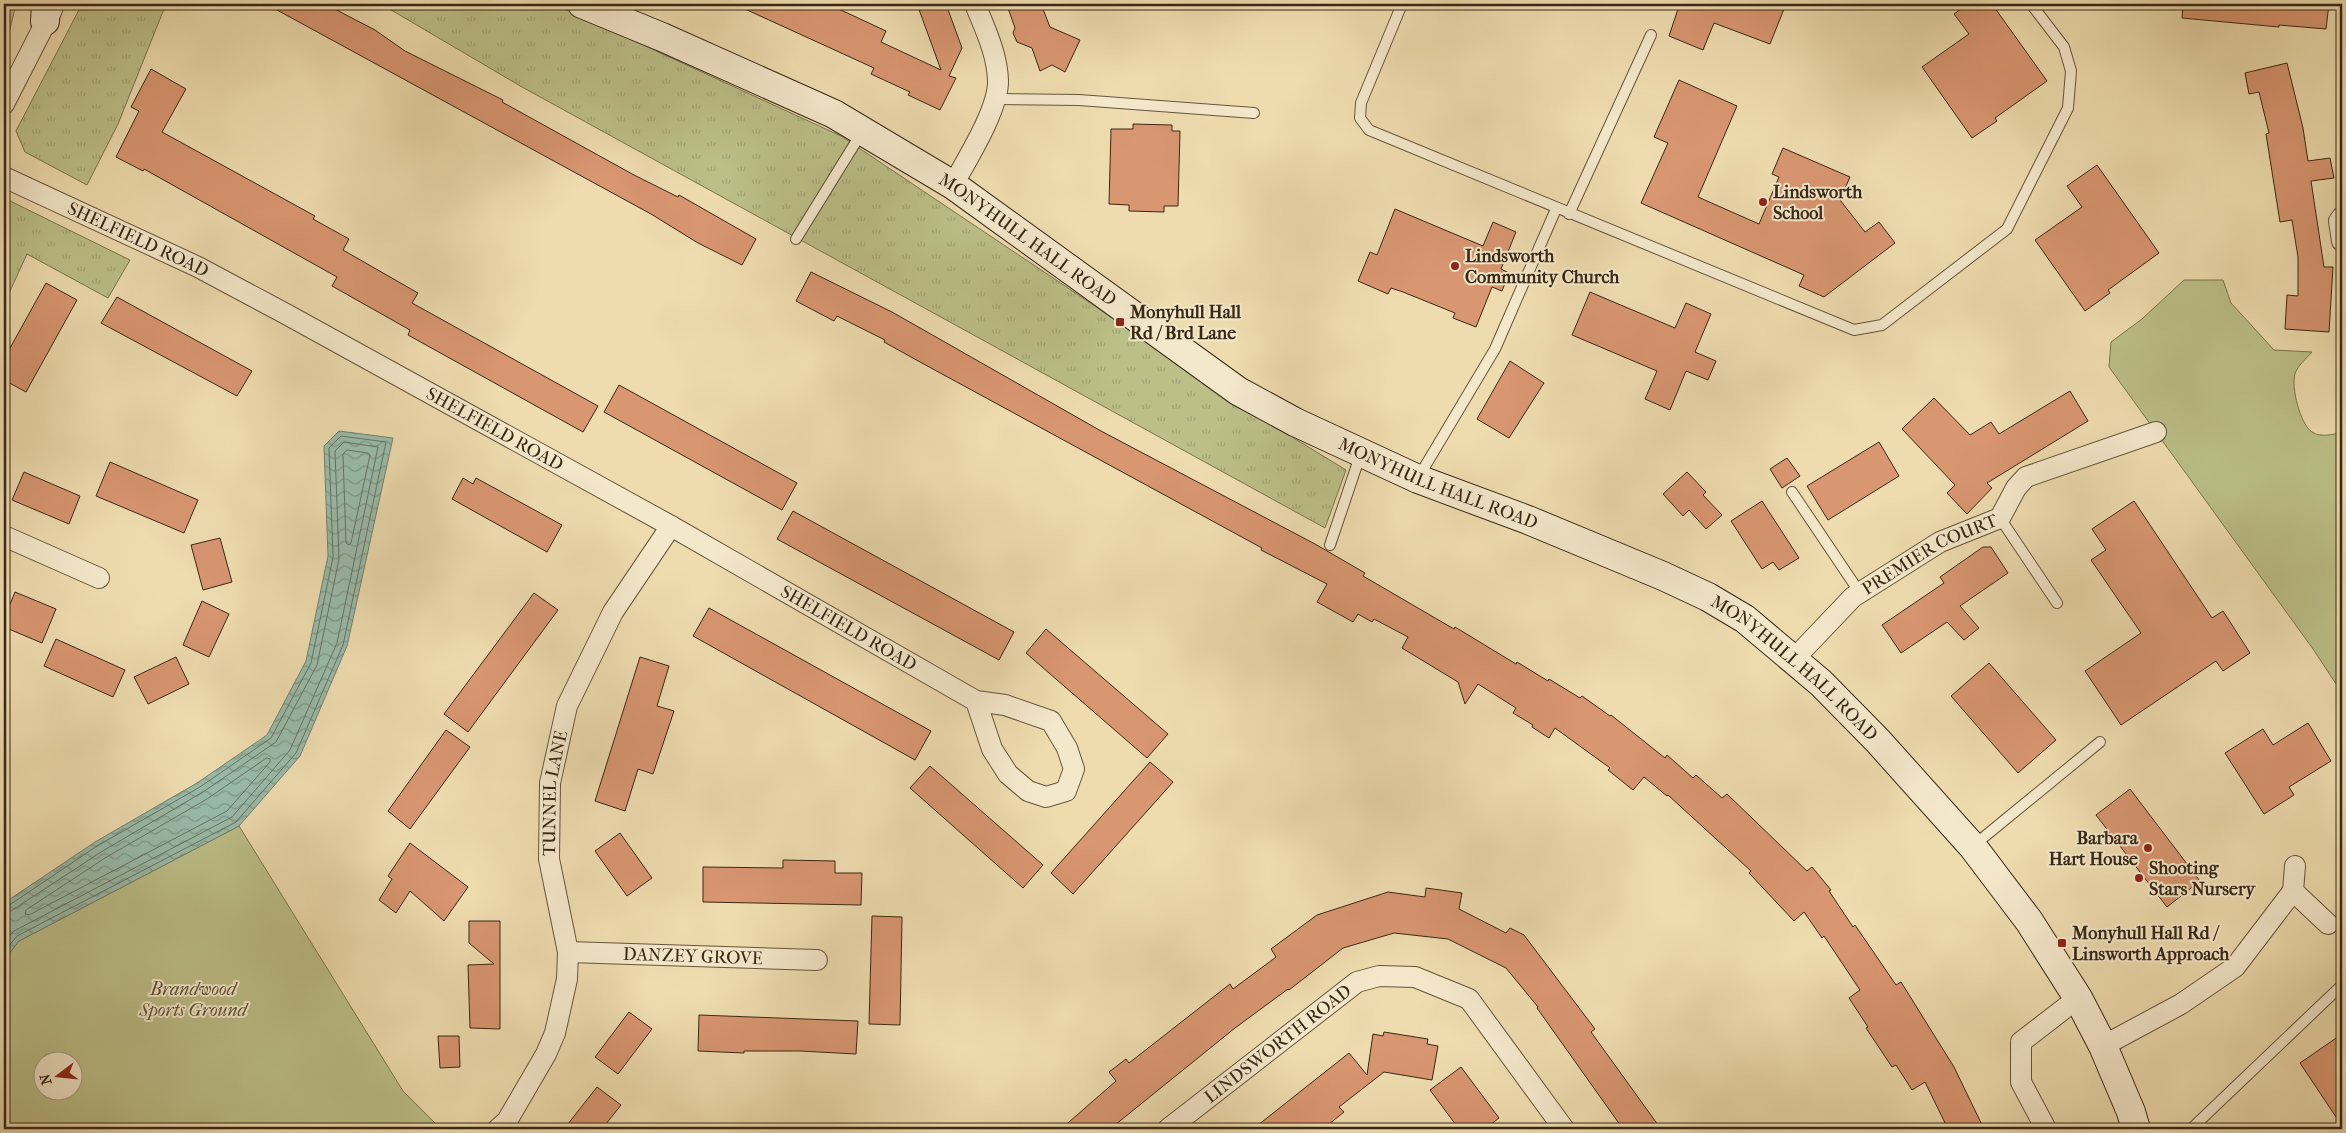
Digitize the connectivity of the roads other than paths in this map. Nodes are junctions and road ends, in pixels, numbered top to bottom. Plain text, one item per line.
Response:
1 (582, 4) edge
2 (975, 4) edge
3 (1402, 4) edge
4 (2031, 4) edge
5 (49, 9) edge
6 (1651, 35) dead end
7 (994, 99) junction
8 (4, 104) edge
9 (1254, 113) dead end
10 (862, 131) junction
11 (4, 177) edge
12 (953, 185) junction
13 (1556, 209) junction
14 (1569, 214) junction
15 (2342, 217) edge
16 (796, 239) dead end
17 (2342, 241) edge
18 (2156, 432) dead end
19 (1361, 452) junction
20 (1418, 479) junction
21 (1792, 492) dead end
22 (2000, 518) junction
23 (671, 526) junction
24 (4, 536) edge
25 (1330, 545) dead end
26 (99, 578) dead end
27 (1860, 593) junction
28 (2057, 603) dead end
29 (1793, 660) junction
30 (976, 701) junction
31 (2100, 742) dead end
32 (1972, 847) junction
33 (2295, 866) dead end
34 (2293, 891) junction
35 (2328, 924) dead end
36 (568, 952) junction
37 (818, 960) dead end
38 (2342, 984) edge
39 (2078, 998) junction
40 (2103, 1046) junction
41 (508, 1126) edge
42 (1168, 1129) edge
43 (1564, 1129) edge
44 (2046, 1129) edge
45 (2136, 1129) edge
46 (2191, 1129) edge

1 - 10 street, MONYHULL HALL ROAD
2 - 7 street
3 - 13 lane
4 - 14 lane
5 - 8 street
6 - 14 lane
7 - 9 lane
7 - 12 street
10 - 12 street, MONYHULL HALL ROAD
10 - 16 lane
11 - 23 street, SHELFIELD ROAD
12 - 19 street, MONYHULL HALL ROAD
13 - 14 lane
13 - 20 lane
15 - 17 street
18 - 22 street, PREMIER COURT
19 - 20 street, MONYHULL HALL ROAD
19 - 25 lane
20 - 29 street, MONYHULL HALL ROAD
21 - 27 lane
22 - 27 street, PREMIER COURT
22 - 28 lane
23 - 30 street, SHELFIELD ROAD
23 - 36 street, TUNNEL LANE
24 - 26 street
27 - 29 street, PREMIER COURT
29 - 32 street, MONYHULL HALL ROAD
30 - 30 street, SHELFIELD ROAD
31 - 32 lane
32 - 39 street, MONYHULL HALL ROAD
33 - 34 street
34 - 35 street
34 - 40 street
36 - 37 street, DANZEY GROVE
36 - 41 street, TUNNEL LANE
38 - 46 lane
39 - 40 street, MONYHULL HALL ROAD
39 - 44 street
40 - 45 street, MONYHULL HALL ROAD
42 - 43 street, LINDSWORTH ROAD

